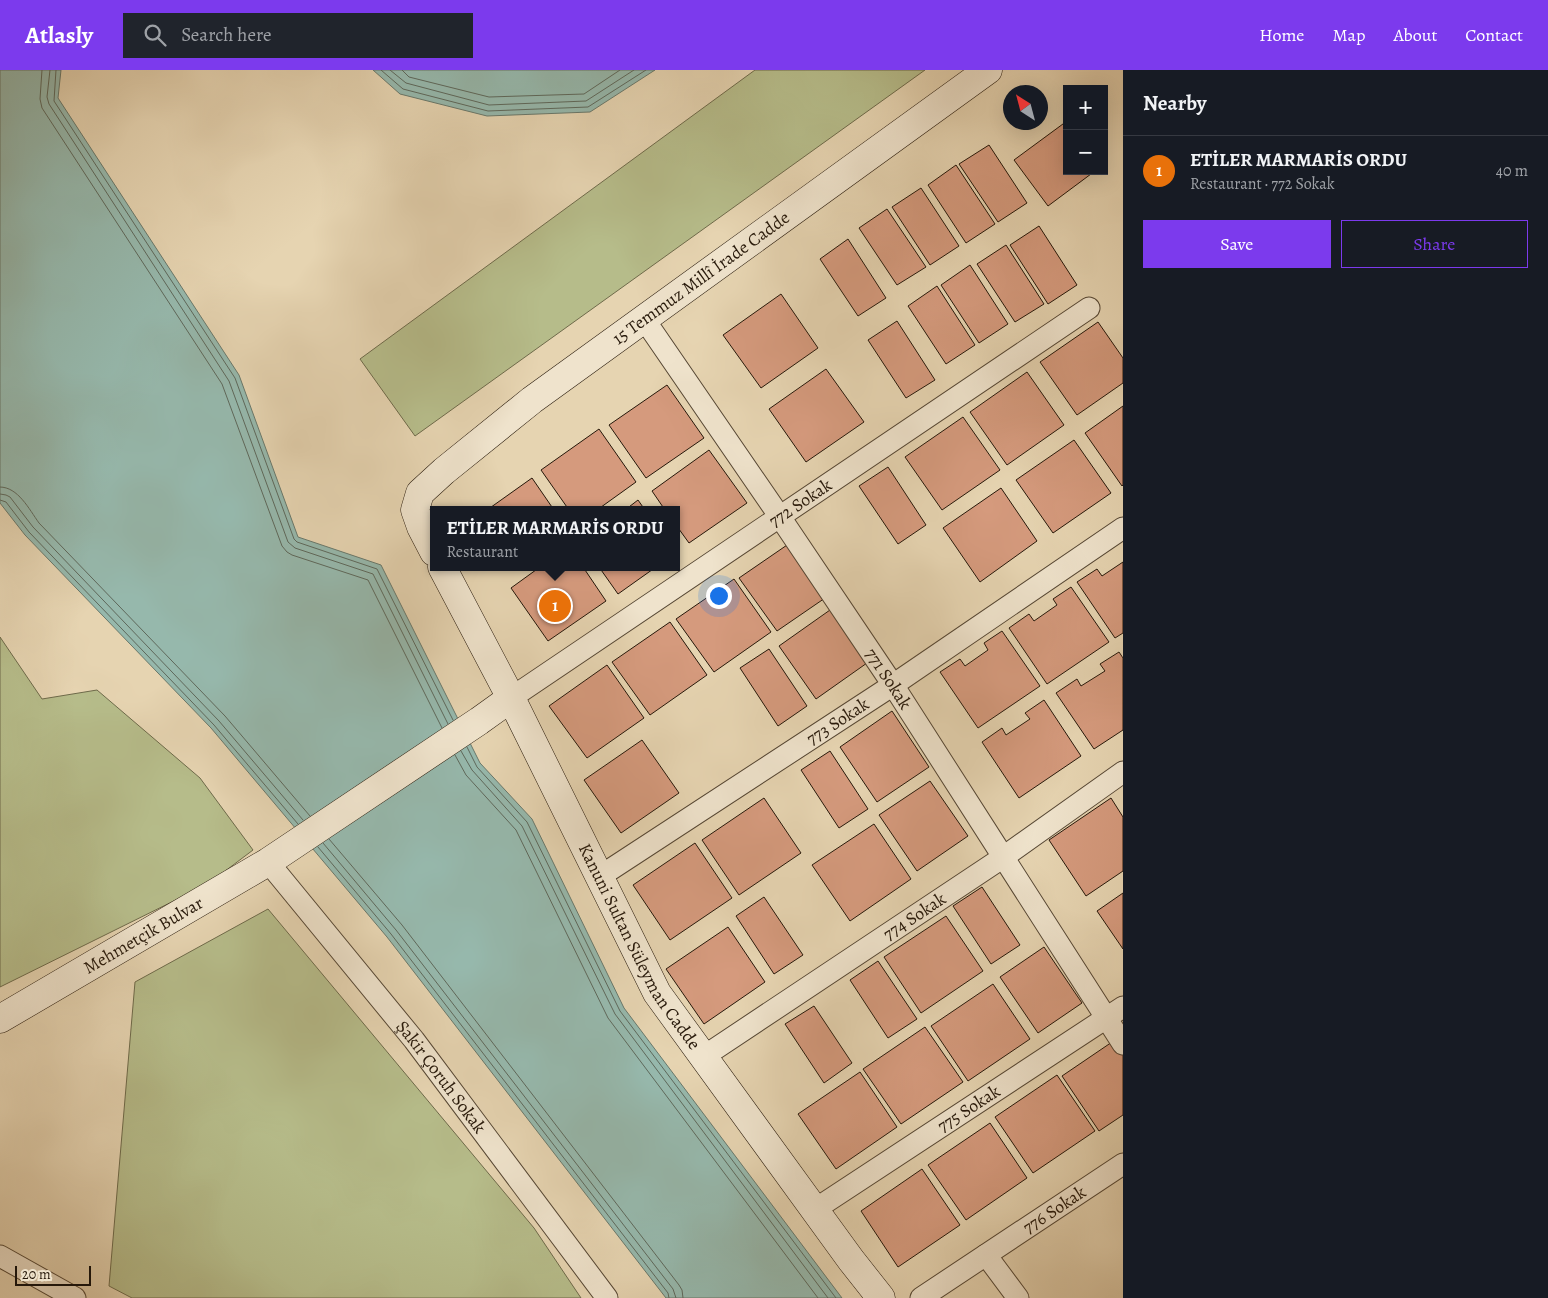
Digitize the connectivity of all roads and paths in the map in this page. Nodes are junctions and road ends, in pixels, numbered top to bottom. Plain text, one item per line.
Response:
1 (988, 70) edge
2 (1089, 308) dead end
3 (644, 319) junction
4 (780, 517) junction
5 (1123, 528) edge
6 (430, 544) edge
7 (444, 571) edge
8 (892, 685) junction
9 (511, 698) junction
10 (1123, 772) edge
11 (277, 855) junction
12 (1002, 858) junction
13 (599, 877) junction
14 (1115, 1013) edge
15 (0, 1019) edge
16 (1123, 1044) edge
17 (703, 1057) junction
18 (1123, 1164) edge
19 (814, 1210) junction
20 (986, 1255) junction
21 (0, 1256) edge
22 (75, 1298) edge
23 (607, 1298) edge
24 (881, 1298) edge
25 (921, 1298) edge
26 (1018, 1298) edge

1 - 3 street, 15 Temmuz Millî İrade Cadde
2 - 4 street, 772 Sokak
3 - 4 street, 771 Sokak
3 - 6 street, 15 Temmuz Millî İrade Cadde
4 - 8 street, 771 Sokak
4 - 9 street, 772 Sokak
5 - 8 street, 773 Sokak
7 - 9 street, Kanuni Sultan Süleyman Cadde
8 - 12 street, 771 Sokak
8 - 13 street, 773 Sokak
9 - 11 street, Mehmetçik Bulvar
9 - 13 street, Kanuni Sultan Süleyman Cadde
10 - 12 street, 774 Sokak
11 - 15 street, Mehmetçik Bulvar
11 - 23 street, Şakir Çoruh Sokak
12 - 14 street, 771 Sokak
12 - 17 street, 774 Sokak
13 - 17 street, Kanuni Sultan Süleyman Cadde
14 - 16 street, 771 Sokak
14 - 19 street, 775 Sokak
17 - 19 street, Kanuni Sultan Süleyman Cadde
18 - 20 street, 776 Sokak
19 - 24 street, Kanuni Sultan Süleyman Cadde
20 - 25 street, 776 Sokak
20 - 26 street
21 - 22 street

